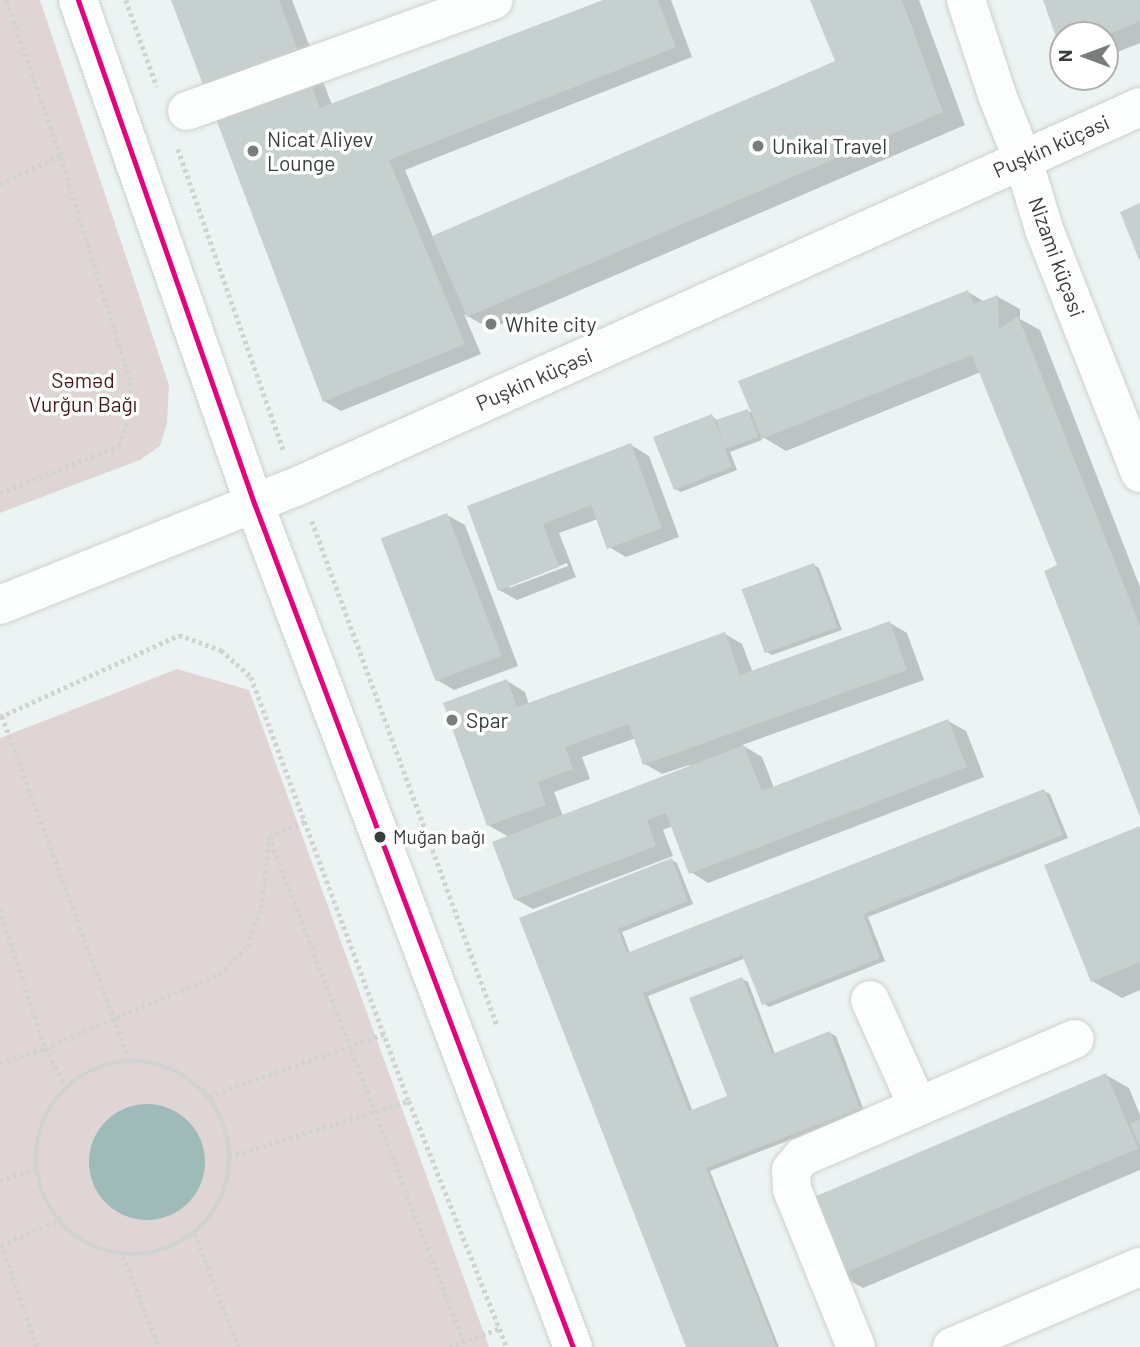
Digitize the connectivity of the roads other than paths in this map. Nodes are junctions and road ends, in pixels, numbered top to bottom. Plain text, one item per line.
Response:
1 (78, 0) edge
2 (494, 0) edge
3 (966, 0) edge
4 (1140, 107) edge
5 (173, 114) road end
6 (1023, 160) junction
7 (1140, 473) edge
8 (254, 503) junction
9 (0, 605) edge
10 (870, 1000) dead end
11 (1075, 1039) dead end
12 (918, 1107) junction
13 (1140, 1267) edge
14 (573, 1347) edge
15 (856, 1347) edge
16 (953, 1347) edge

1 - 8 main road
2 - 5 main road
3 - 6 main road, Nizami küçəsi
4 - 6 main road, Puşkin küçəsi
6 - 7 main road, Nizami küçəsi
6 - 8 main road, Puşkin küçəsi
8 - 9 main road, Puşkin küçəsi
8 - 14 main road
10 - 12 main road
11 - 12 main road
12 - 15 main road
13 - 16 main road

